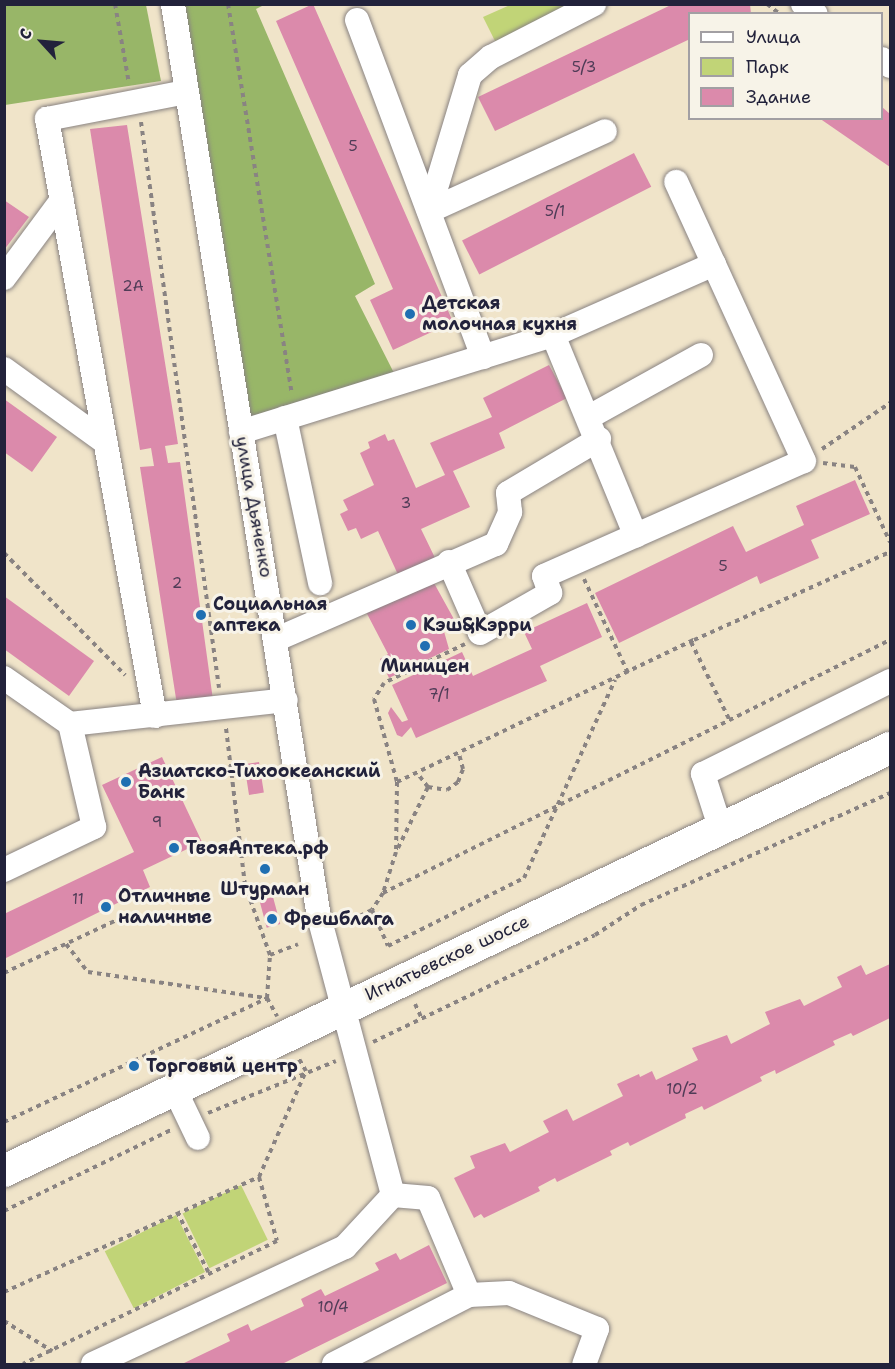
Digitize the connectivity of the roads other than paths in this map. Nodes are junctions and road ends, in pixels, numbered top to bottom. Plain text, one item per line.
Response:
1 (173, 4) edge
2 (594, 4) edge
3 (357, 20) dead end
4 (186, 92) junction
5 (605, 131) dead end
6 (676, 182) dead end
7 (62, 200) junction
8 (429, 212) junction
9 (714, 264) junction
10 (4, 278) edge
11 (553, 335) junction
12 (701, 355) dead end
13 (483, 357) junction
14 (4, 369) edge
15 (289, 409) junction
16 (589, 417) junction
17 (241, 432) junction
18 (599, 439) junction
19 (105, 442) junction
20 (636, 536) junction
21 (449, 562) junction
22 (320, 583) dead end
23 (277, 639) junction
24 (4, 678) edge
25 (891, 681) edge
26 (286, 700) junction
27 (155, 716) junction
28 (70, 724) junction
29 (891, 748) edge
30 (720, 828) junction
31 (4, 870) edge
32 (342, 1008) junction
33 (175, 1089) junction
34 (194, 1130) road end
35 (4, 1171) edge
36 (393, 1195) junction
37 (469, 1295) junction
38 (107, 1362) edge
39 (341, 1363) edge
40 (584, 1365) edge

1 - 4 street, улица Дьяченко
2 - 8 street
3 - 8 street
4 - 7 street
4 - 17 street, улица Дьяченко
5 - 8 street
6 - 9 street
7 - 10 street
7 - 19 street
8 - 13 street
9 - 11 street
9 - 20 street
11 - 13 street
11 - 16 street
12 - 16 street
13 - 15 street
14 - 19 street
15 - 17 street
15 - 22 street
16 - 18 street
17 - 23 street, улица Дьяченко
18 - 20 street
18 - 21 street
19 - 27 street
20 - 21 street
21 - 23 street
23 - 26 street, улица Дьяченко
24 - 28 street
25 - 30 street
26 - 27 street
26 - 32 street, улица Дьяченко
27 - 28 street
28 - 31 street
29 - 30 main road, Игнатьевское шоссе
30 - 32 main road, Игнатьевское шоссе
32 - 33 main road, Игнатьевское шоссе
32 - 36 street, улица Дьяченко
33 - 34 street
33 - 35 main road, Игнатьевское шоссе
36 - 37 street
36 - 38 street
37 - 39 street
37 - 40 street

